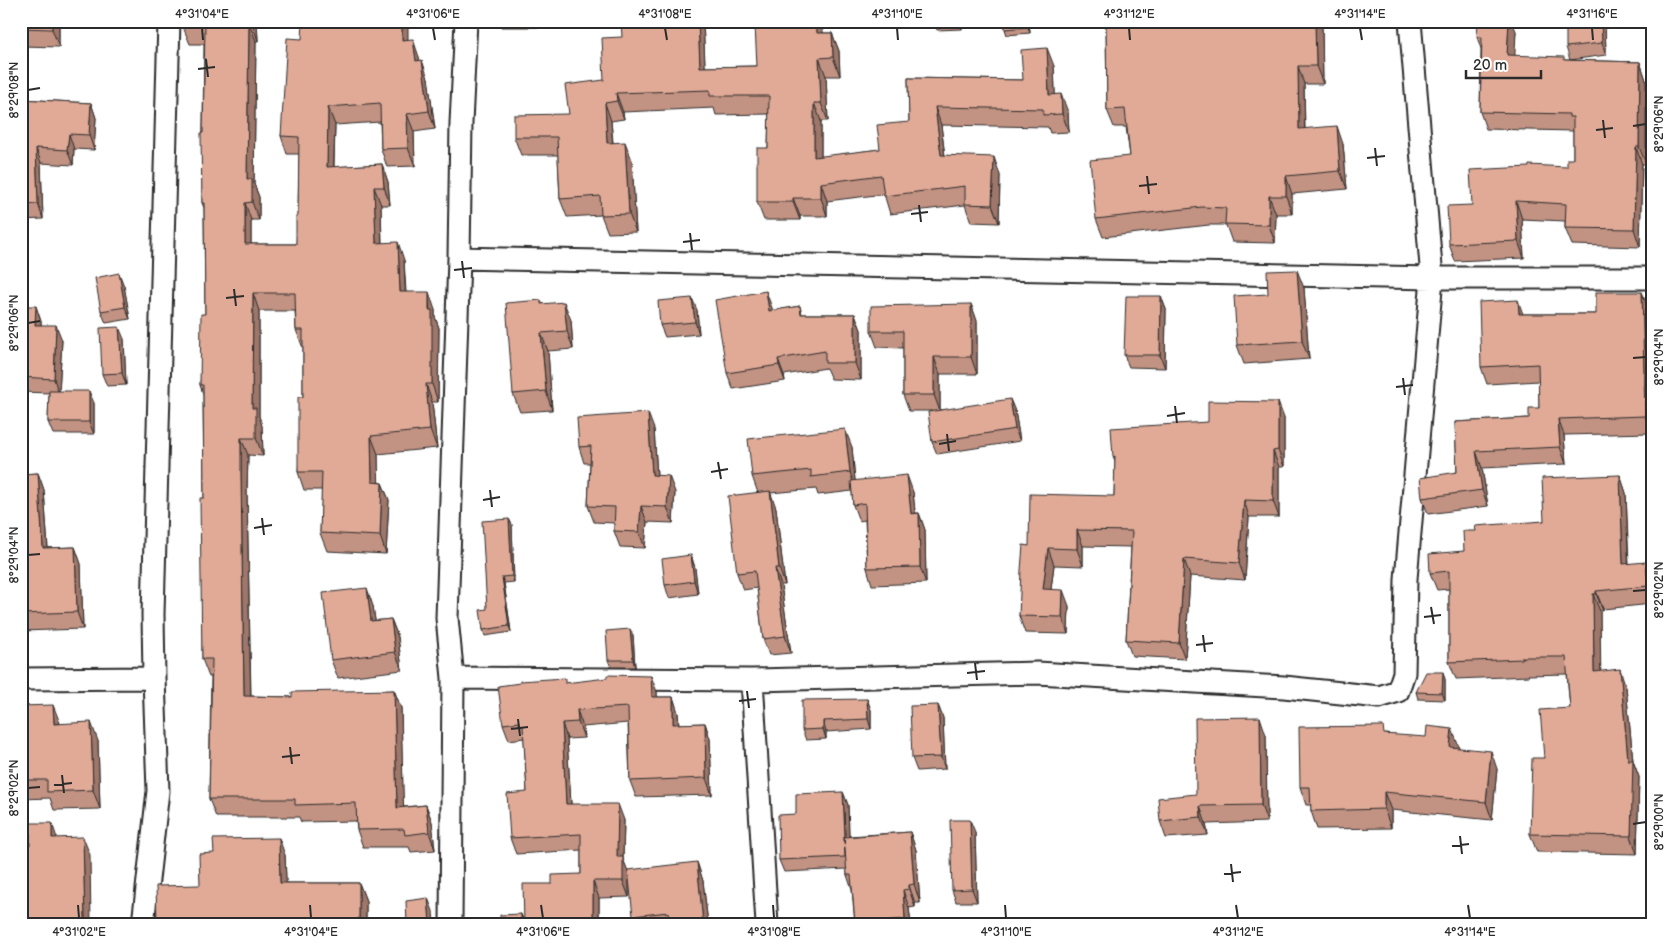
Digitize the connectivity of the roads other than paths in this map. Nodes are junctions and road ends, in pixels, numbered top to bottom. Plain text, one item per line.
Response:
1 (169, 21) edge
2 (466, 21) edge
3 (1410, 21) edge
4 (459, 258) junction
5 (1432, 278) junction
6 (1652, 278) edge
7 (154, 678) junction
8 (453, 678) junction
9 (21, 679) edge
10 (752, 680) junction
11 (143, 924) edge
12 (451, 924) edge
13 (767, 924) edge

1 - 7 street
2 - 4 street
3 - 5 street
4 - 5 street
4 - 8 street
5 - 6 street
5 - 10 street
7 - 9 street
7 - 11 street
8 - 10 street
8 - 12 street
10 - 13 street

